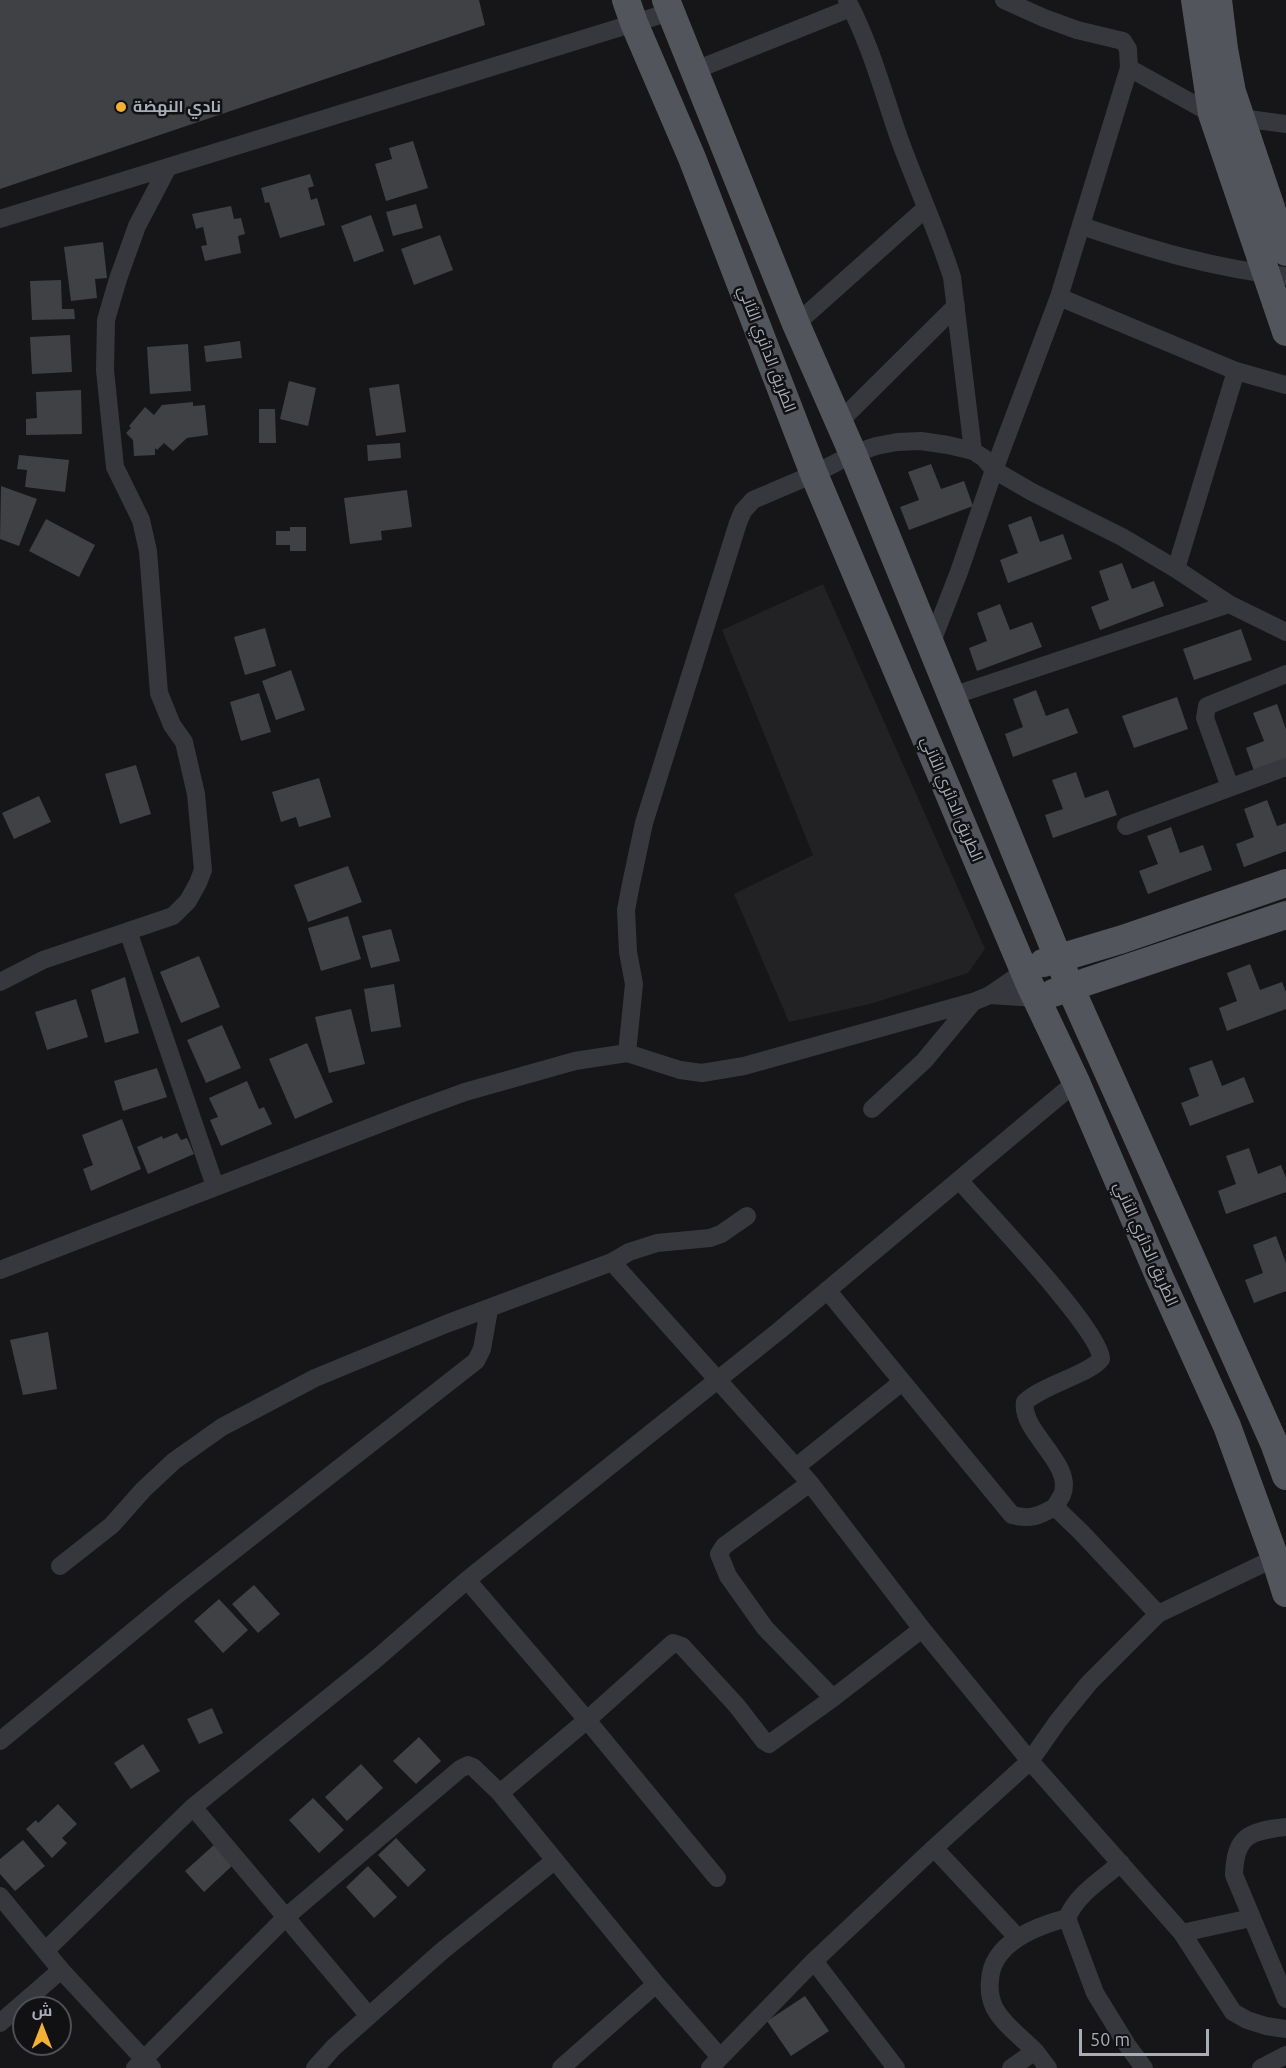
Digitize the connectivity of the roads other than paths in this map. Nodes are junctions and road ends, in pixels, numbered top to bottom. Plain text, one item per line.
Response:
1 (1004, 0) edge
2 (1195, 0) edge
3 (1218, 0) edge
4 (849, 4) edge
5 (668, 6) edge
6 (630, 12) edge
7 (1129, 68) junction
8 (693, 71) junction
9 (1212, 114) junction
10 (1240, 119) junction
11 (1286, 124) edge
12 (168, 166) junction
13 (926, 208) junction
14 (0, 219) edge
15 (1082, 226) junction
16 (1286, 252) edge
17 (1276, 275) edge
18 (1059, 297) junction
19 (956, 306) junction
20 (796, 324) junction
21 (1286, 332) edge
22 (1236, 371) junction
23 (1286, 385) edge
24 (839, 422) junction
25 (973, 451) junction
26 (853, 454) junction
27 (994, 470) junction
28 (814, 474) junction
29 (1176, 569) junction
30 (1229, 604) junction
31 (1286, 632) edge
32 (931, 644) junction
33 (1286, 674) edge
34 (952, 696) junction
35 (1286, 767) edge
36 (1230, 787) junction
37 (1126, 826) dead end
38 (1286, 883) edge
39 (1286, 915) edge
40 (128, 932) junction
41 (1059, 957) junction
42 (1024, 971) junction
43 (0, 982) edge
44 (1070, 987) junction
45 (982, 998) junction
46 (1036, 998) junction
47 (627, 1053) junction
48 (1076, 1082) junction
49 (873, 1109) dead end
50 (958, 1180) junction
51 (215, 1186) junction
52 (747, 1216) dead end
53 (612, 1262) junction
54 (0, 1270) edge
55 (827, 1290) junction
56 (489, 1310) junction
57 (717, 1379) junction
58 (902, 1382) junction
59 (1280, 1441) edge
60 (796, 1467) junction
61 (1286, 1476) edge
62 (810, 1483) junction
63 (1055, 1507) junction
64 (1275, 1558) junction
65 (60, 1566) dead end
66 (467, 1580) junction
67 (1286, 1593) edge
68 (1158, 1614) junction
69 (922, 1629) junction
70 (832, 1698) junction
71 (587, 1720) junction
72 (0, 1741) edge
73 (1030, 1761) junction
74 (500, 1793) junction
75 (194, 1807) junction
76 (1286, 1827) edge
77 (934, 1848) junction
78 (554, 1861) junction
79 (1121, 1863) junction
80 (717, 1878) dead end
81 (0, 1896) edge
82 (286, 1917) junction
83 (1067, 1918) junction
84 (1251, 1918) junction
85 (1182, 1933) junction
86 (1018, 1938) junction
87 (46, 1950) junction
88 (814, 1960) junction
89 (61, 1970) junction
90 (656, 1984) junction
91 (1286, 1999) edge
92 (369, 2016) junction
93 (0, 2023) edge
94 (1286, 2029) edge
95 (1035, 2051) junction
96 (1286, 2055) edge
97 (715, 2062) edge
98 (144, 2065) edge
99 (315, 2068) edge
100 (561, 2068) edge
101 (896, 2068) edge
102 (1011, 2068) edge
103 (1048, 2068) edge
104 (1144, 2068) edge
105 (1261, 2068) edge

1 - 7 street
2 - 9 main road
3 - 10 main road
4 - 8 street
4 - 13 street
5 - 6 street
5 - 8 main road
6 - 12 street
6 - 28 main road, الطريق الدائري الثاني
7 - 9 street
7 - 15 street
8 - 20 main road
9 - 10 street
9 - 17 main road
10 - 11 street
10 - 16 main road
12 - 14 street
12 - 40 street
13 - 19 street
13 - 20 street
15 - 17 street
15 - 18 street
17 - 21 main road
18 - 22 street
18 - 27 street
19 - 24 street
19 - 25 street
20 - 24 main road
22 - 23 street
22 - 29 street
24 - 26 main road
25 - 26 street
25 - 27 street
26 - 28 street
26 - 32 main road
27 - 29 street
27 - 32 street
28 - 42 main road, الطريق الدائري الثاني
28 - 47 street
29 - 30 street
30 - 31 street
30 - 34 street
32 - 34 main road
33 - 36 street
34 - 41 main road
35 - 36 street
36 - 37 street
38 - 41 main road
39 - 44 main road
40 - 43 street
40 - 51 street
41 - 42 main road
41 - 44 main road
42 - 45 street
42 - 46 main road, الطريق الدائري الثاني
44 - 46 main road
44 - 59 main road
45 - 46 street
45 - 47 street
45 - 49 street
46 - 48 main road, الطريق الدائري الثاني
47 - 51 street
48 - 50 street
48 - 64 main road, الطريق الدائري الثاني
50 - 55 street
50 - 63 street
51 - 54 street
52 - 53 street
53 - 56 street
53 - 57 street
55 - 57 street
55 - 58 street
56 - 65 street
56 - 72 street
57 - 60 street
57 - 66 street
58 - 60 street
58 - 63 street
59 - 61 main road
60 - 62 street
62 - 69 street
62 - 70 street
63 - 68 street
64 - 67 main road, الطريق الدائري الثاني
64 - 68 street
66 - 71 street
66 - 75 street
68 - 73 street
69 - 70 street
69 - 73 street
70 - 71 street
71 - 74 street
71 - 80 street
73 - 77 street
73 - 79 street
74 - 78 street
74 - 82 street
75 - 82 street
75 - 87 street
76 - 84 street
77 - 86 street
77 - 88 street
78 - 90 street
78 - 92 street
79 - 83 street
79 - 85 street
81 - 87 street
82 - 92 street
82 - 98 street
83 - 86 street
83 - 104 street
84 - 85 street
84 - 91 street
85 - 94 street
86 - 95 street
87 - 89 street
88 - 97 street
88 - 101 street
89 - 93 street
89 - 98 street
90 - 97 street
90 - 100 street
92 - 99 street
95 - 102 street
95 - 103 street
96 - 105 street

